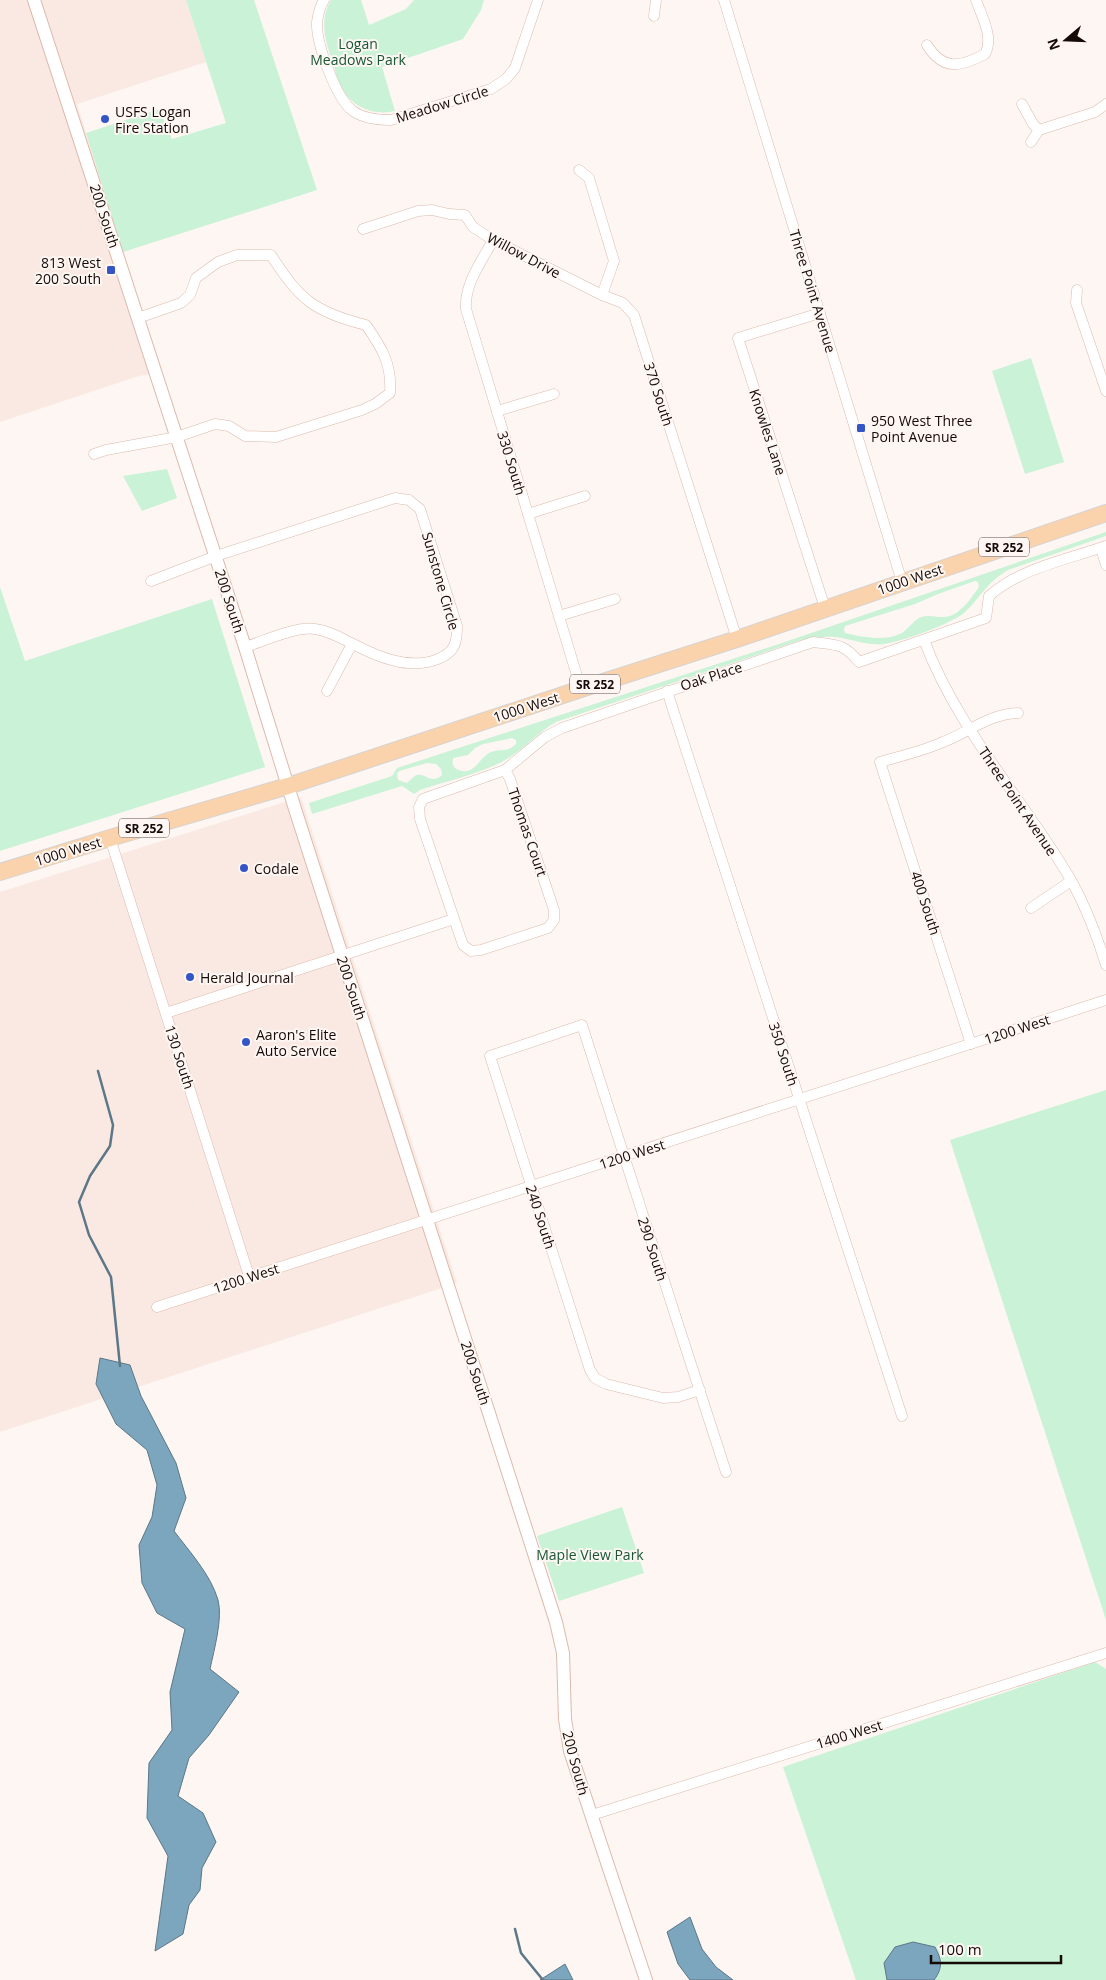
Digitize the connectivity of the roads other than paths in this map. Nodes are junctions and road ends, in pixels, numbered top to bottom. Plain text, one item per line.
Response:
1 (34, 0) edge
2 (324, 0) edge
3 (538, 0) edge
4 (656, 0) edge
5 (724, 0) edge
6 (976, 0) edge
7 (654, 16) dead end
8 (927, 45) dead end
9 (1022, 104) dead end
10 (1106, 104) edge
11 (1039, 130) junction
12 (1031, 142) dead end
13 (579, 170) dead end
14 (363, 229) dead end
15 (494, 240) junction
16 (1077, 290) dead end
17 (602, 295) junction
18 (820, 313) junction
19 (138, 318) junction
20 (1106, 391) edge
21 (554, 394) dead end
22 (497, 411) junction
23 (177, 437) junction
24 (94, 454) dead end
25 (585, 496) dead end
26 (1106, 513) edge
27 (528, 514) junction
28 (1103, 547) edge
29 (216, 556) junction
30 (1106, 565) edge
31 (151, 581) dead end
32 (902, 582) junction
33 (615, 599) dead end
34 (825, 608) junction
35 (559, 616) junction
36 (737, 639) junction
37 (924, 640) junction
38 (352, 644) junction
39 (245, 647) junction
40 (582, 689) junction
41 (327, 691) dead end
42 (667, 691) junction
43 (1018, 713) dead end
44 (970, 728) junction
45 (505, 770) junction
46 (288, 786) junction
47 (110, 838) junction
48 (0, 872) edge
49 (1071, 881) junction
50 (1031, 908) dead end
51 (454, 920) junction
52 (343, 957) junction
53 (1106, 965) edge
54 (1106, 1000) edge
55 (166, 1013) junction
56 (582, 1025) joint
57 (971, 1044) junction
58 (799, 1100) junction
59 (624, 1157) junction
60 (531, 1187) junction
61 (427, 1221) junction
62 (249, 1276) junction
63 (157, 1307) dead end
64 (700, 1390) junction
65 (902, 1416) dead end
66 (726, 1472) dead end
67 (1106, 1653) edge
68 (592, 1815) junction
69 (646, 1980) edge

1 - 19 street, 200 South
2 - 3 street, Meadow Circle
4 - 7 street
5 - 18 street, Three Point Avenue
6 - 8 street
9 - 11 street
10 - 11 street
11 - 12 street
13 - 17 street
14 - 15 street, Willow Drive
15 - 17 street, Willow Drive
15 - 22 street, 330 South
16 - 20 street
17 - 36 street, 370 South
18 - 32 street, Three Point Avenue
18 - 34 street, Knowles Lane
19 - 23 street, 200 South
19 - 23 street
21 - 22 street
22 - 27 street, 330 South
23 - 24 street
23 - 29 street, 200 South
25 - 27 street
26 - 32 main road, 1000 West / SR 252
27 - 35 street, 330 South
28 - 30 street
28 - 37 street
29 - 31 street, Sunstone Circle
29 - 38 street, Sunstone Circle
29 - 39 street, 200 South
32 - 34 main road, 1000 West / SR 252
33 - 35 street
34 - 36 main road, 1000 West / SR 252
35 - 40 street, 330 South
36 - 40 main road, 1000 West / SR 252
37 - 42 street, Oak Place
37 - 44 street, Three Point Avenue
38 - 39 street, Sunstone Circle
38 - 41 street
39 - 46 street, 200 South
40 - 46 main road, 1000 West / SR 252
42 - 45 street, Oak Place
42 - 58 street, 350 South
43 - 44 street
44 - 49 street, Three Point Avenue
44 - 57 street, 400 South
45 - 51 street, Thomas Court
45 - 51 street, Thomas Court
46 - 47 main road, 1000 West / SR 252
46 - 52 street, 200 South
47 - 48 main road, 1000 West / SR 252
47 - 55 street, 130 South
49 - 50 street
49 - 53 street, Three Point Avenue
51 - 52 street
52 - 55 street
52 - 61 street, 200 South
54 - 57 street, 1200 West
55 - 62 street, 130 South
56 - 59 street, 290 South
56 - 60 street, 240 South
57 - 58 street, 1200 West
58 - 59 street, 1200 West
58 - 65 street, 350 South
59 - 60 street, 1200 West
59 - 64 street, 290 South
60 - 61 street, 1200 West
60 - 64 street, 240 South
61 - 62 street, 1200 West
61 - 68 street, 200 South
62 - 63 street, 1200 West
64 - 66 street, 290 South
67 - 68 street, 1400 West
68 - 69 street, 200 South

